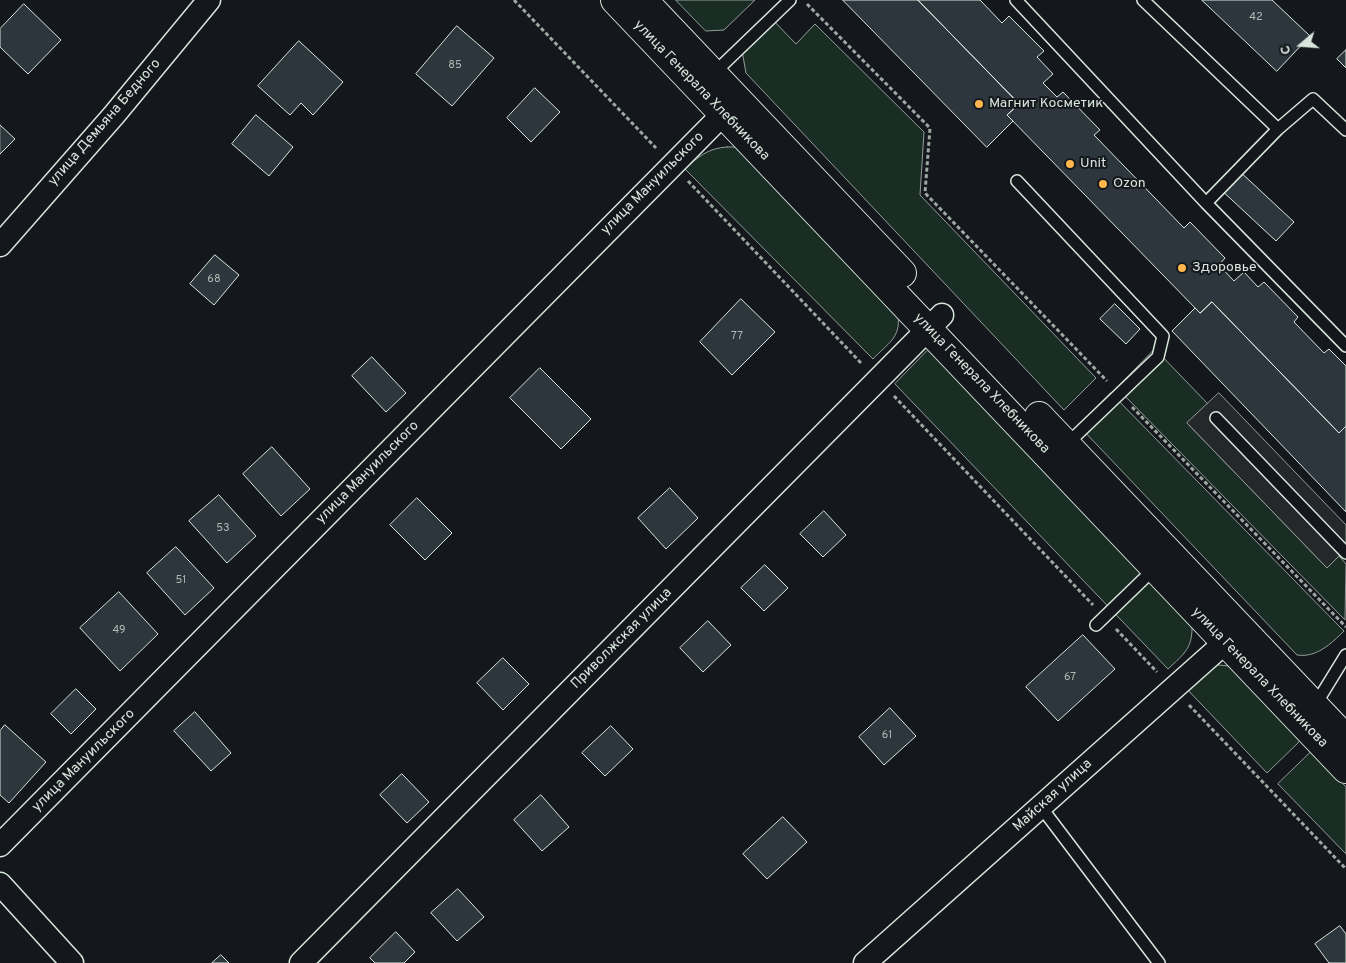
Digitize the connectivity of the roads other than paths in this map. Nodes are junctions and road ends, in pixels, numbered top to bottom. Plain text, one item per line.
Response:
1 (209, 0) edge
2 (615, 0) edge
3 (642, 0) edge
4 (790, 0) edge
5 (1016, 0) edge
6 (1142, 0) edge
7 (706, 81) junction
8 (730, 107) junction
9 (1278, 129) junction
10 (1346, 130) edge
11 (1017, 182) dead end
12 (1206, 204) junction
13 (0, 245) edge
14 (935, 322) junction
15 (1346, 346) edge
16 (1216, 418) dead end
17 (1059, 452) junction
18 (1346, 553) edge
19 (1155, 568) junction
20 (1101, 621) road end
21 (1233, 636) junction
22 (1346, 655) edge
23 (1307, 713) junction
24 (1346, 739) edge
25 (1346, 768) edge
26 (1041, 807) junction
27 (0, 845) edge
28 (0, 884) edge
29 (72, 963) edge
30 (301, 963) edge
31 (865, 963) edge
32 (1159, 963) edge

1 - 13 street, улица Демьяна Бедного
2 - 7 street, улица Генерала Хлебникова
3 - 7 street, улица Генерала Хлебникова
4 - 7 lane
5 - 12 lane
6 - 9 lane
7 - 8 street, улица Генерала Хлебникова
8 - 14 street, улица Генерала Хлебникова
8 - 27 street, улица Мануильского
9 - 10 lane
9 - 12 lane
11 - 17 lane
12 - 15 lane
14 - 17 street, улица Генерала Хлебникова
14 - 30 street, Приволжская улица
16 - 18 lane
17 - 19 street, улица Генерала Хлебникова
17 - 21 street, улица Генерала Хлебникова
19 - 20 lane
19 - 21 street, улица Генерала Хлебникова
21 - 23 street, улица Генерала Хлебникова
21 - 26 street, Майская улица
22 - 23 lane
23 - 24 street, улица Генерала Хлебникова
23 - 25 street, улица Генерала Хлебникова
26 - 31 street, Майская улица
26 - 32 lane
28 - 29 street

